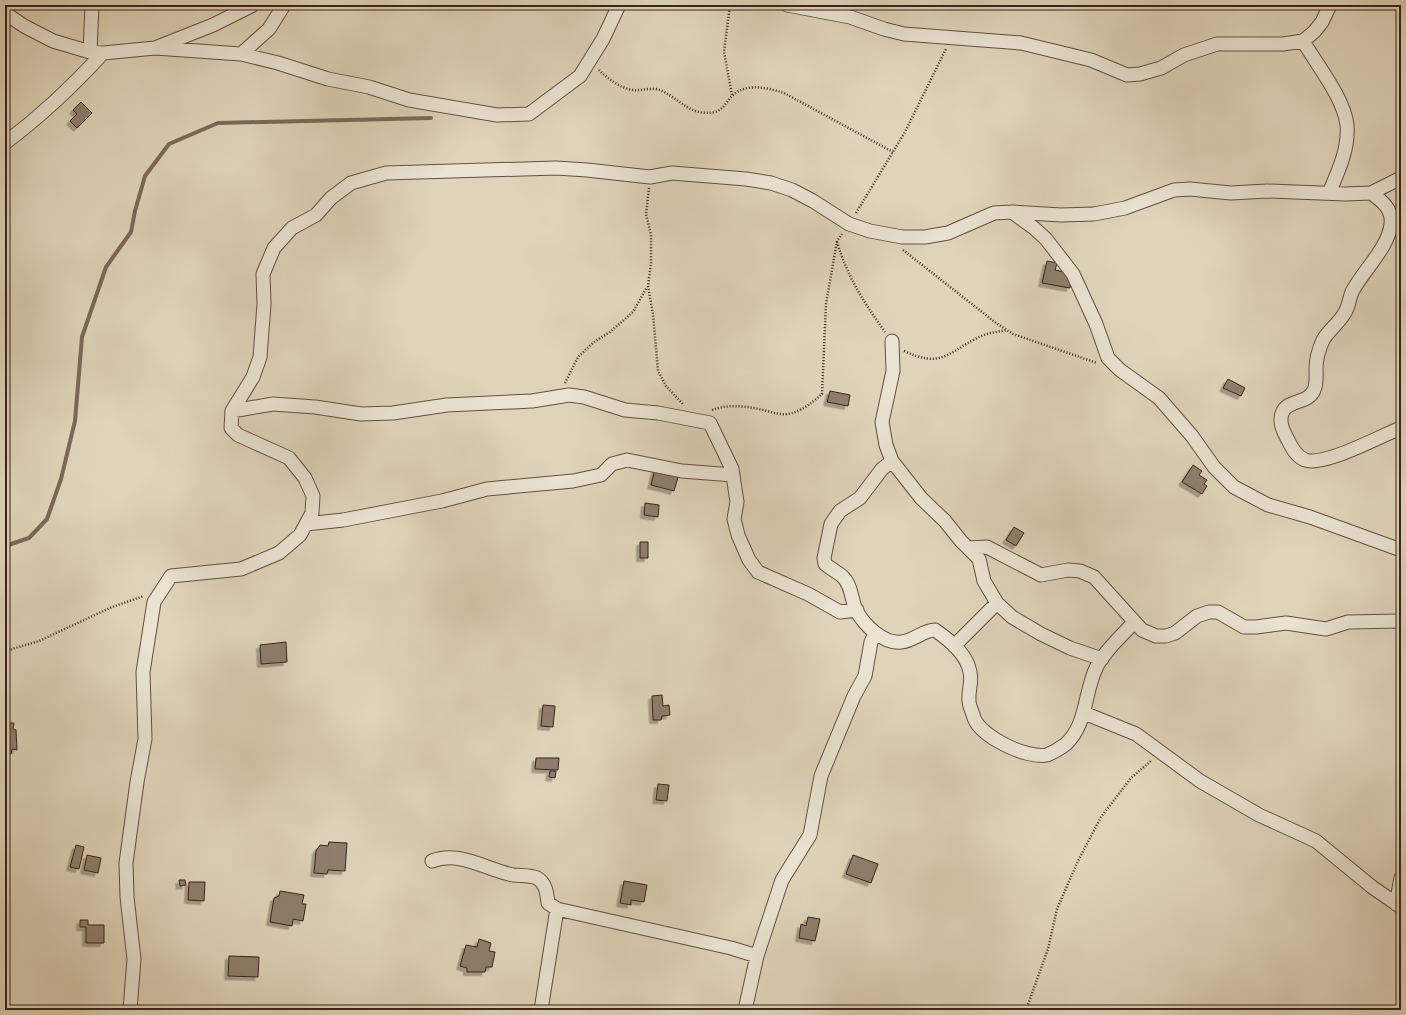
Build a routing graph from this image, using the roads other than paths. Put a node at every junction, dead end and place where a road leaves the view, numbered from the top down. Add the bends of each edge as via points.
1 (92, 5) edge
2 (253, 5) edge
3 (284, 5) edge
4 (619, 5) edge
5 (786, 5) edge
6 (1330, 5) edge
7 (5, 13) edge
8 (1303, 41) junction
9 (155, 48) junction
10 (90, 52) junction
11 (103, 53) junction
12 (241, 54) junction
13 (5, 143) edge
14 (1401, 178) edge
15 (1329, 193) junction
16 (1371, 193) junction
17 (1012, 212) junction
18 (892, 341) road end
19 (232, 411) junction
20 (1401, 428) edge
21 (892, 461) junction
22 (733, 475) junction
23 (306, 524) junction
24 (970, 548) junction
25 (1401, 550) edge
26 (997, 603) junction
27 (856, 610) junction
28 (1401, 621) edge
29 (1134, 622) junction
30 (875, 634) junction
31 (954, 646) junction
32 (1102, 659) junction
33 (1084, 713) junction
34 (432, 861) dead end
35 (1401, 878) edge
36 (1399, 905) edge
37 (557, 909) junction
38 (757, 956) junction
39 (130, 1010) edge
40 (541, 1010) edge
41 (745, 1010) edge

1 - 10 street
2 - 9 street via 213,25
3 - 12 street via 269,29
4 - 12 street via 591,61 580,76 529,114 497,114 409,100
5 - 8 street via 850,17 884,30 904,34 1021,43 1091,60 1127,75 1161,68 1184,55 1217,44 1283,44
6 - 8 street via 1318,27
7 - 10 street via 53,41
8 - 15 street via 1342,107 1346,125 1342,159
9 - 11 street
9 - 12 street
10 - 11 street
11 - 13 street via 58,100
14 - 16 street
15 - 16 street
15 - 17 street via 1231,193 1190,188 1174,190 1125,208 1094,214
16 - 20 street via 1384,203 1392,224 1375,260 1352,292 1345,314 1330,330 1320,348 1315,389 1304,400 1288,406 1283,412 1281,426 1298,456 1316,462
17 - 19 street via 994,213 948,233 926,237 902,237 849,224 792,190 746,179 672,173 650,177 556,168 386,173 350,183 330,198 316,215 292,228 274,248 263,274 264,304 260,357 253,377
17 - 25 street via 1046,239 1073,274 1108,358 1120,370 1159,398 1192,436 1214,467 1234,487 1268,505 1310,517
18 - 21 street via 893,371 882,422
19 - 22 street via 273,404 361,414 393,413 447,405 584,396 626,410 710,423
19 - 23 street via 231,428 238,435 290,458 305,478 313,496 312,513
21 - 24 street via 921,498
21 - 27 street via 882,469 860,498 840,511 829,530 825,564 843,576 851,590
22 - 23 street via 682,471 627,460 612,464 601,475 573,481 487,489 442,501 343,520
22 - 27 street via 737,502 734,519 738,535 748,560 758,572 808,594 840,612
23 - 39 street via 300,535 279,552 241,569 171,576 154,602 143,672 145,738 126,863 134,959
24 - 26 street via 979,558 984,581
24 - 29 street via 987,547 1041,575 1068,570 1080,571 1099,582
26 - 31 street
26 - 32 street via 1012,617 1041,634
27 - 30 street
28 - 29 street via 1348,622 1326,629 1286,623 1256,628 1244,627 1218,612 1209,612 1197,616 1175,633 1166,636 1156,636 1142,630
29 - 32 street
30 - 31 street via 891,642 902,642 927,630 935,630
30 - 38 street via 871,642 865,676 854,696 821,776 810,835 782,880
31 - 33 street via 968,665 972,680 969,701 975,720 986,734 1009,747 1031,754 1047,755 1066,744
32 - 33 street via 1090,684
33 - 36 street via 1136,734 1200,781 1259,816 1316,841 1372,887
34 - 37 street via 442,857 481,863 512,875 538,879 545,887 548,903
35 - 36 street
37 - 38 street
37 - 40 street
38 - 41 street

